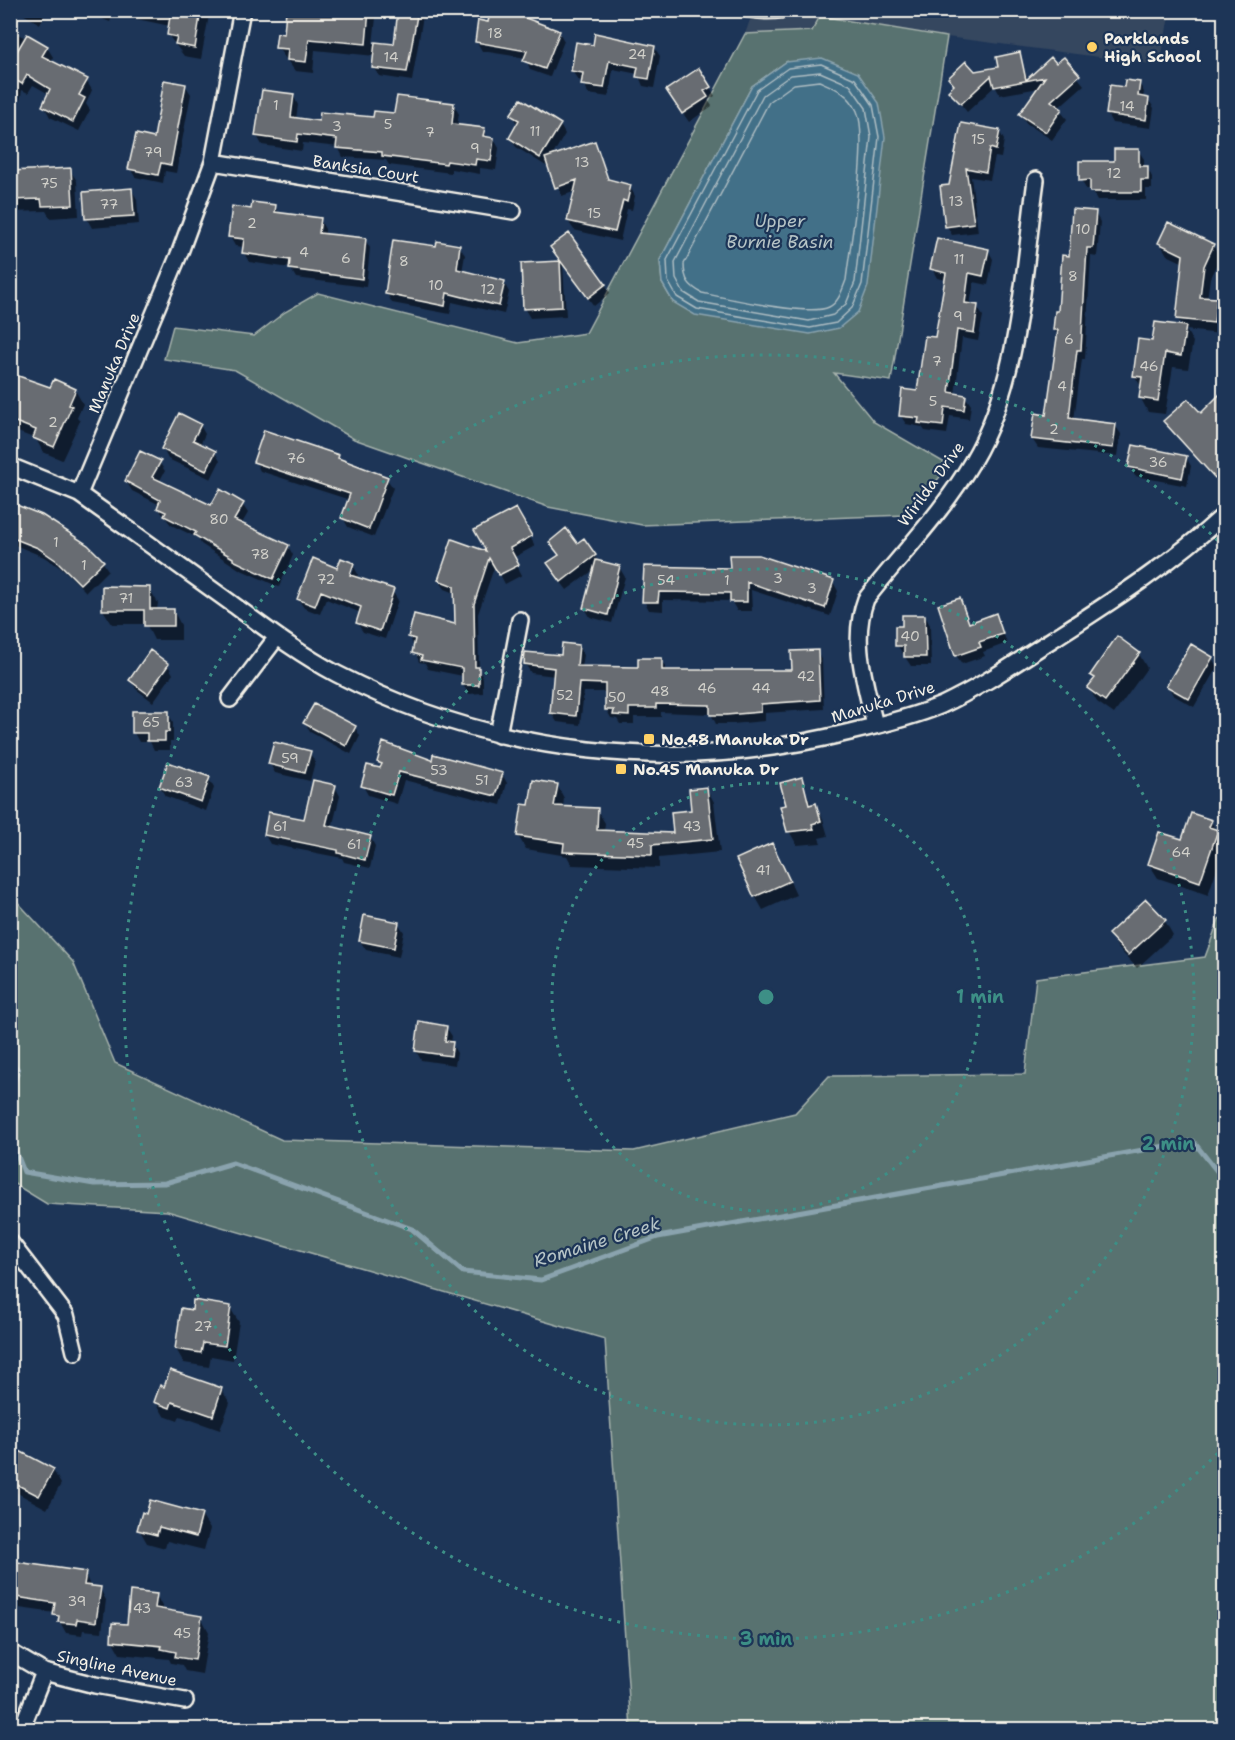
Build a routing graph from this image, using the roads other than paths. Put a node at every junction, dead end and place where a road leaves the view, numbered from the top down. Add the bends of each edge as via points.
1 (242, 10) edge
2 (735, 10) edge
3 (796, 10) edge
4 (213, 162) junction
5 (1036, 180) dead end
6 (513, 211) dead end
7 (10, 466) edge
8 (79, 494) junction
9 (1224, 515) edge
10 (520, 620) dead end
11 (277, 637) junction
12 (230, 699) dead end
13 (875, 726) junction
14 (498, 735) junction
15 (10, 1242) edge
16 (75, 1352) dead end
17 (10, 1652) edge
18 (44, 1672) junction
19 (185, 1701) dead end
20 (21, 1730) edge

1 - 4 street, Manuka Drive
2 - 3 lane via 780,15
4 - 6 street, Banksia Court
4 - 8 street, Manuka Drive
5 - 13 street, Wirilda Drive via 1010,362 995,417 972,462 866,599 859,617 858,646
7 - 8 street
8 - 11 street, Manuka Drive
9 - 13 street, Manuka Drive via 1168,563 1006,669 941,705
10 - 14 street
11 - 12 street
11 - 14 street, Manuka Drive via 335,673 402,704
13 - 14 street, Manuka Drive via 789,746 664,756 606,752
15 - 16 street via 66,1315
17 - 18 street, Singline Avenue
18 - 19 street, Singline Avenue
18 - 20 street

